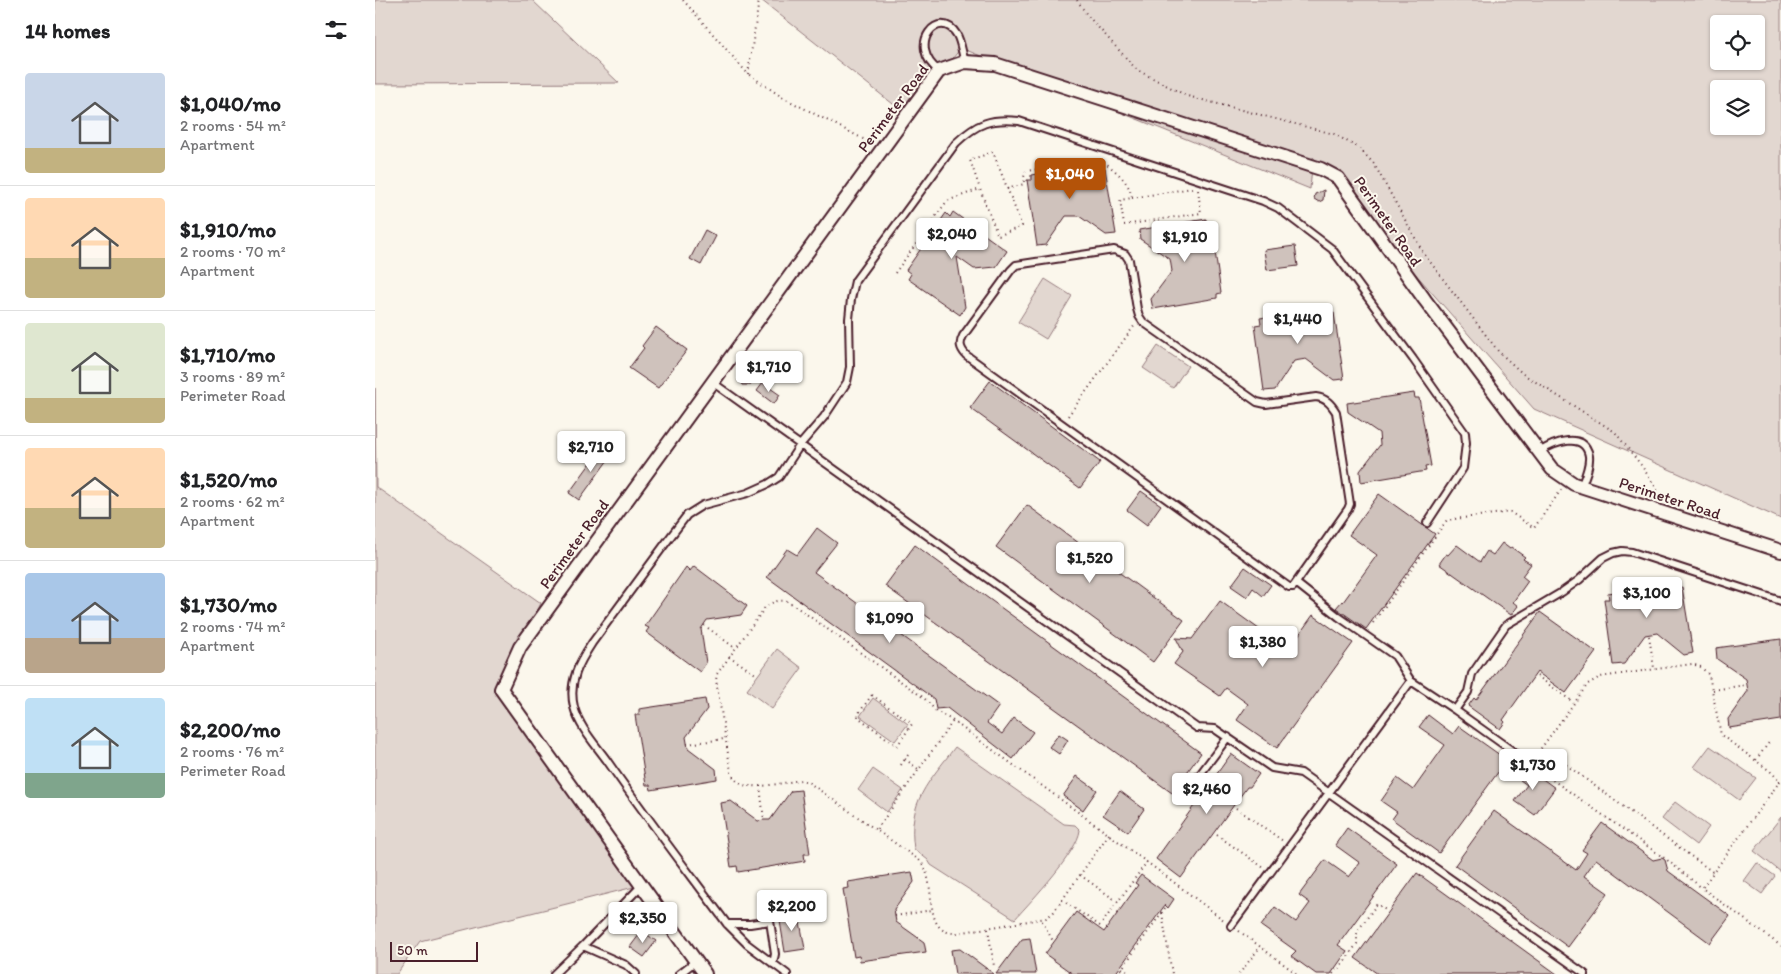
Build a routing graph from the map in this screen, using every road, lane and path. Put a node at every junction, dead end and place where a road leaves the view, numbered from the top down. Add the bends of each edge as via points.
1 (683, 0) edge
2 (759, 0) edge
3 (965, 62) junction
4 (939, 71) junction
5 (748, 74) junction
6 (881, 150) junction
7 (980, 188) junction
8 (1007, 188) junction
9 (1131, 198) junction
10 (895, 273) dead end
11 (1140, 318) junction
12 (712, 382) junction
13 (1062, 424) junction
14 (800, 445) junction
15 (1539, 452) junction
16 (1568, 480) junction
17 (1581, 487) junction
18 (1427, 523) dead end
19 (1781, 551) edge
20 (1296, 583) junction
21 (1781, 601) edge
22 (1373, 623) dead end
23 (704, 625) dead end
24 (1649, 636) dead end
25 (735, 648) junction
26 (729, 656) junction
27 (1654, 669) junction
28 (757, 676) dead end
29 (1537, 676) dead end
30 (1411, 680) junction
31 (1745, 685) dead end
32 (1713, 690) junction
33 (1574, 703) junction
34 (1455, 710) junction
35 (857, 714) joint
36 (953, 721) junction
37 (1227, 737) junction
38 (725, 739) junction
39 (1771, 740) dead end
40 (687, 744) dead end
41 (1550, 753) dead end
42 (908, 755) dead end
43 (1518, 755) junction
44 (905, 760) junction
45 (1755, 760) junction
46 (901, 765) dead end
47 (918, 769) junction
48 (1781, 782) edge
49 (760, 785) junction
50 (1186, 793) dead end
51 (1330, 794) junction
52 (1236, 808) dead end
53 (765, 820) dead end
54 (877, 829) junction
55 (1109, 834) junction
56 (1217, 835) dead end
57 (1290, 847) junction
58 (1147, 862) junction
59 (1714, 872) junction
60 (1271, 873) junction
61 (1080, 875) junction
62 (642, 884) junction
63 (1702, 888) junction
64 (1062, 900) junction
65 (1118, 902) junction
66 (1165, 908) dead end
67 (933, 910) junction
68 (1387, 911) dead end
69 (1162, 913) junction
70 (895, 916) dead end
71 (1042, 920) junction
72 (727, 924) junction
73 (1231, 926) junction
74 (987, 928) junction
75 (1053, 941) dead end
76 (583, 946) junction
77 (1781, 946) edge
78 (1260, 947) junction
79 (696, 961) junction
80 (773, 964) junction
81 (994, 966) dead end
82 (1122, 968) junction
83 (554, 974) edge
84 (636, 974) edge
85 (679, 974) edge
86 (705, 974) edge
87 (787, 974) edge
88 (1117, 974) edge
89 (1130, 974) edge
90 (1172, 974) edge
91 (1239, 974) edge
92 (1297, 974) edge
93 (1333, 974) edge
94 (1585, 974) edge

1 - 5 path
2 - 5 path
3 - 4 street, Perimeter Road
3 - 4 lane via 958,36 943,25 936,26 929,30 925,46 927,56
3 - 15 street, Perimeter Road via 995,64 1321,169 1338,178
4 - 6 street, Perimeter Road
5 - 6 path via 782,97
6 - 12 street, Perimeter Road
7 - 8 path via 970,160 993,152
7 - 8 path via 998,236 1022,226
7 - 10 path via 947,200
8 - 9 path via 1024,184 1026,172 1102,160 1128,184
9 - 9 path via 1120,200 1124,224 1201,213 1195,187
11 - 13 path
11 - 13 lane via 1129,260 1119,251 1023,263 1011,270 963,336 961,349
11 - 20 lane via 1257,402 1266,404 1316,397 1322,398 1336,412 1350,504
12 - 14 lane
12 - 62 street, Perimeter Road via 520,647 501,689
13 - 20 lane via 1289,587
14 - 18 lane via 825,417 847,382 851,299 855,281 863,269 956,143 980,124 992,120 1019,121 1263,201 1278,208 1332,249 1465,433 1467,443 1463,468
14 - 37 lane via 1197,728 1215,728
14 - 72 lane via 779,476 768,484 703,505 684,519 582,657 573,684 578,718
15 - 16 street, Perimeter Road via 1552,469
15 - 17 lane via 1563,441 1576,440 1585,446 1589,456 1588,467
16 - 17 street, Perimeter Road
16 - 22 path via 1535,528 1510,512 1447,520
17 - 19 street, Perimeter Road
20 - 30 lane via 1395,656
21 - 34 lane via 1632,552 1613,553 1562,592 1507,625 1472,674 1468,692
23 - 25 path
24 - 27 path
25 - 26 path
25 - 36 path via 770,603 788,601
26 - 28 path
26 - 38 path via 716,680
27 - 32 path via 1697,665 1709,674
27 - 33 path via 1599,677 1588,684
29 - 33 path
30 - 34 lane
30 - 51 lane
31 - 32 path
32 - 45 path via 1721,734
33 - 43 path via 1534,758
34 - 43 lane
35 - 35 path via 872,695 912,724 897,746
36 - 47 path
36 - 55 path
37 - 50 lane
37 - 51 lane via 1272,768 1301,773
38 - 40 path
38 - 49 path via 734,778 745,786
39 - 45 path
41 - 59 path
42 - 44 path
43 - 63 path
44 - 46 path
44 - 47 path
45 - 48 path
47 - 54 path
48 - 59 path
49 - 53 path
49 - 54 path via 808,782
51 - 57 lane
51 - 94 lane
52 - 57 path
54 - 67 path via 924,865
55 - 58 path
55 - 61 path
56 - 60 path
57 - 60 lane
58 - 65 path
58 - 73 path
59 - 63 path
60 - 73 lane
61 - 64 path
61 - 65 path
62 - 76 lane
62 - 79 street, Perimeter Road
63 - 77 path
64 - 65 path via 1100,926
64 - 71 path via 1053,913
66 - 69 path
67 - 70 path
67 - 74 path via 944,932
68 - 93 path via 1377,904 1357,932 1357,944
69 - 82 path
69 - 90 path
71 - 74 path
71 - 75 path
72 - 80 lane
72 - 80 lane via 770,921 775,954
73 - 78 path
74 - 81 path
76 - 83 lane
76 - 84 lane via 626,965
78 - 91 path
78 - 92 path
79 - 85 lane
79 - 86 street, Perimeter Road
80 - 87 lane
82 - 88 path
82 - 89 path

